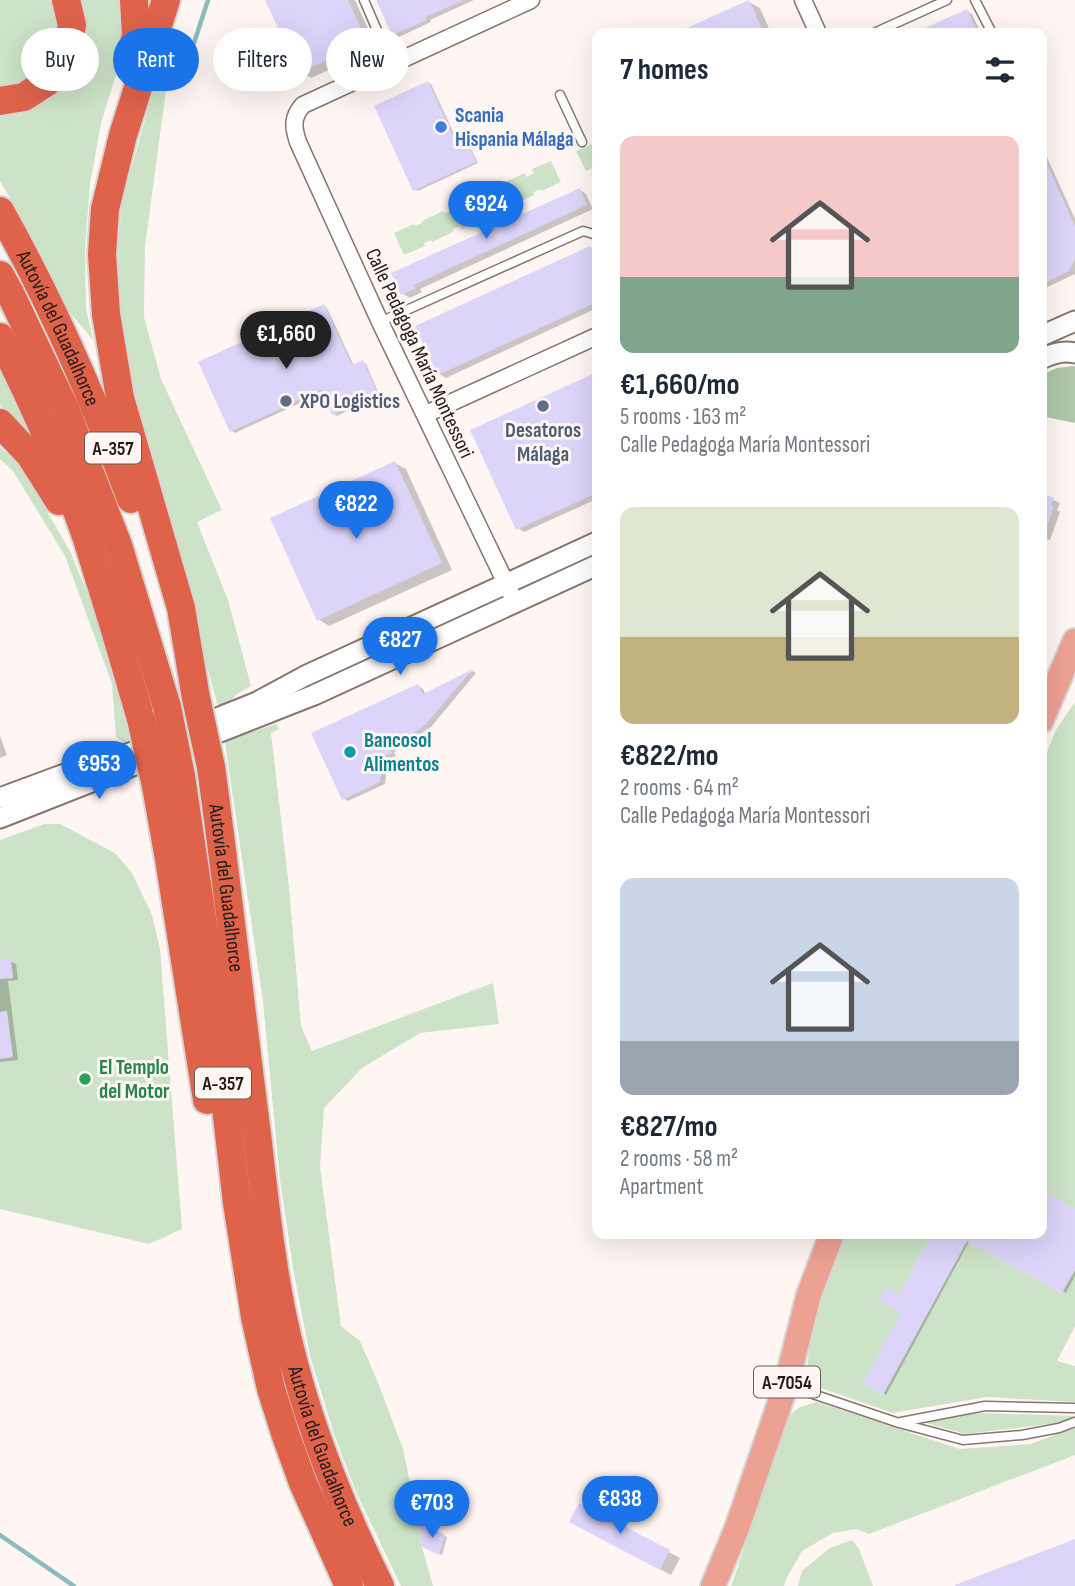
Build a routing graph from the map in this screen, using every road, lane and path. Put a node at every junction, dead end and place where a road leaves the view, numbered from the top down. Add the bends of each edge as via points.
1 (66, 0) edge
2 (134, 0) edge
3 (166, 0) edge
4 (364, 0) edge
5 (531, 0) edge
6 (803, 0) edge
7 (947, 0) edge
8 (975, 0) edge
9 (376, 28) edge
10 (816, 28) edge
11 (885, 28) edge
12 (989, 28) edge
13 (409, 57) edge
14 (334, 91) edge
15 (560, 95) dead end
16 (0, 101) edge
17 (582, 142) dead end
18 (104, 209) junction
19 (0, 211) edge
20 (592, 233) edge
21 (0, 275) edge
22 (1075, 321) edge
23 (380, 322) junction
24 (1047, 333) edge
25 (0, 337) edge
26 (592, 338) edge
27 (1075, 354) edge
28 (1047, 356) edge
29 (426, 414) junction
30 (0, 423) edge
31 (592, 544) edge
32 (592, 567) edge
33 (505, 584) junction
34 (515, 602) junction
35 (114, 625) junction
36 (1075, 641) edge
37 (196, 698) junction
38 (1047, 707) edge
39 (182, 740) junction
40 (169, 781) junction
41 (0, 798) edge
42 (0, 818) edge
43 (830, 1239) edge
44 (786, 1385) junction
45 (1075, 1408) edge
46 (1075, 1422) edge
47 (899, 1423) junction
48 (349, 1586) edge
49 (380, 1586) edge
50 (713, 1586) edge

1 - 16 highway via 72,24 67,52 47,82 24,97
2 - 18 highway via 136,35 106,157
3 - 18 highway
4 - 9 lane
5 - 13 street
6 - 10 street
7 - 11 lane
8 - 12 lane
14 - 23 street, Calle Pedagoga María Montessori via 303,105 294,120 295,133
15 - 17 lane
18 - 37 highway via 106,314 120,398 181,608
19 - 37 highway, Autovía del Guadalhorce / A-357 via 44,292 105,427
20 - 23 lane via 583,231
21 - 40 highway, Autovía del Guadalhorce / A-357, bridge via 66,411 118,545 167,708
22 - 24 street
23 - 29 street, Calle Pedagoga María Montessori
25 - 35 highway via 56,458
26 - 29 street
27 - 28 street
29 - 33 street, Calle Pedagoga María Montessori
30 - 35 highway via 30,455 61,503
31 - 33 street
32 - 34 street
33 - 34 street, Calle Pedagoga María Montessori
33 - 39 street via 305,676
34 - 39 street via 314,695
35 - 40 highway, bridge via 141,719
36 - 38 main road
37 - 49 highway, Autovía del Guadalhorce / A-357, bridge via 211,767 282,1314 322,1448
39 - 41 street via 130,752
39 - 42 street
40 - 48 highway, Autovía del Guadalhorce / A-357 via 211,978 237,1203 271,1389 303,1483
43 - 44 main road, A-7054
44 - 47 lane
44 - 50 main road, A-7054
45 - 47 lane via 985,1406
46 - 47 lane via 1022,1435 963,1440

